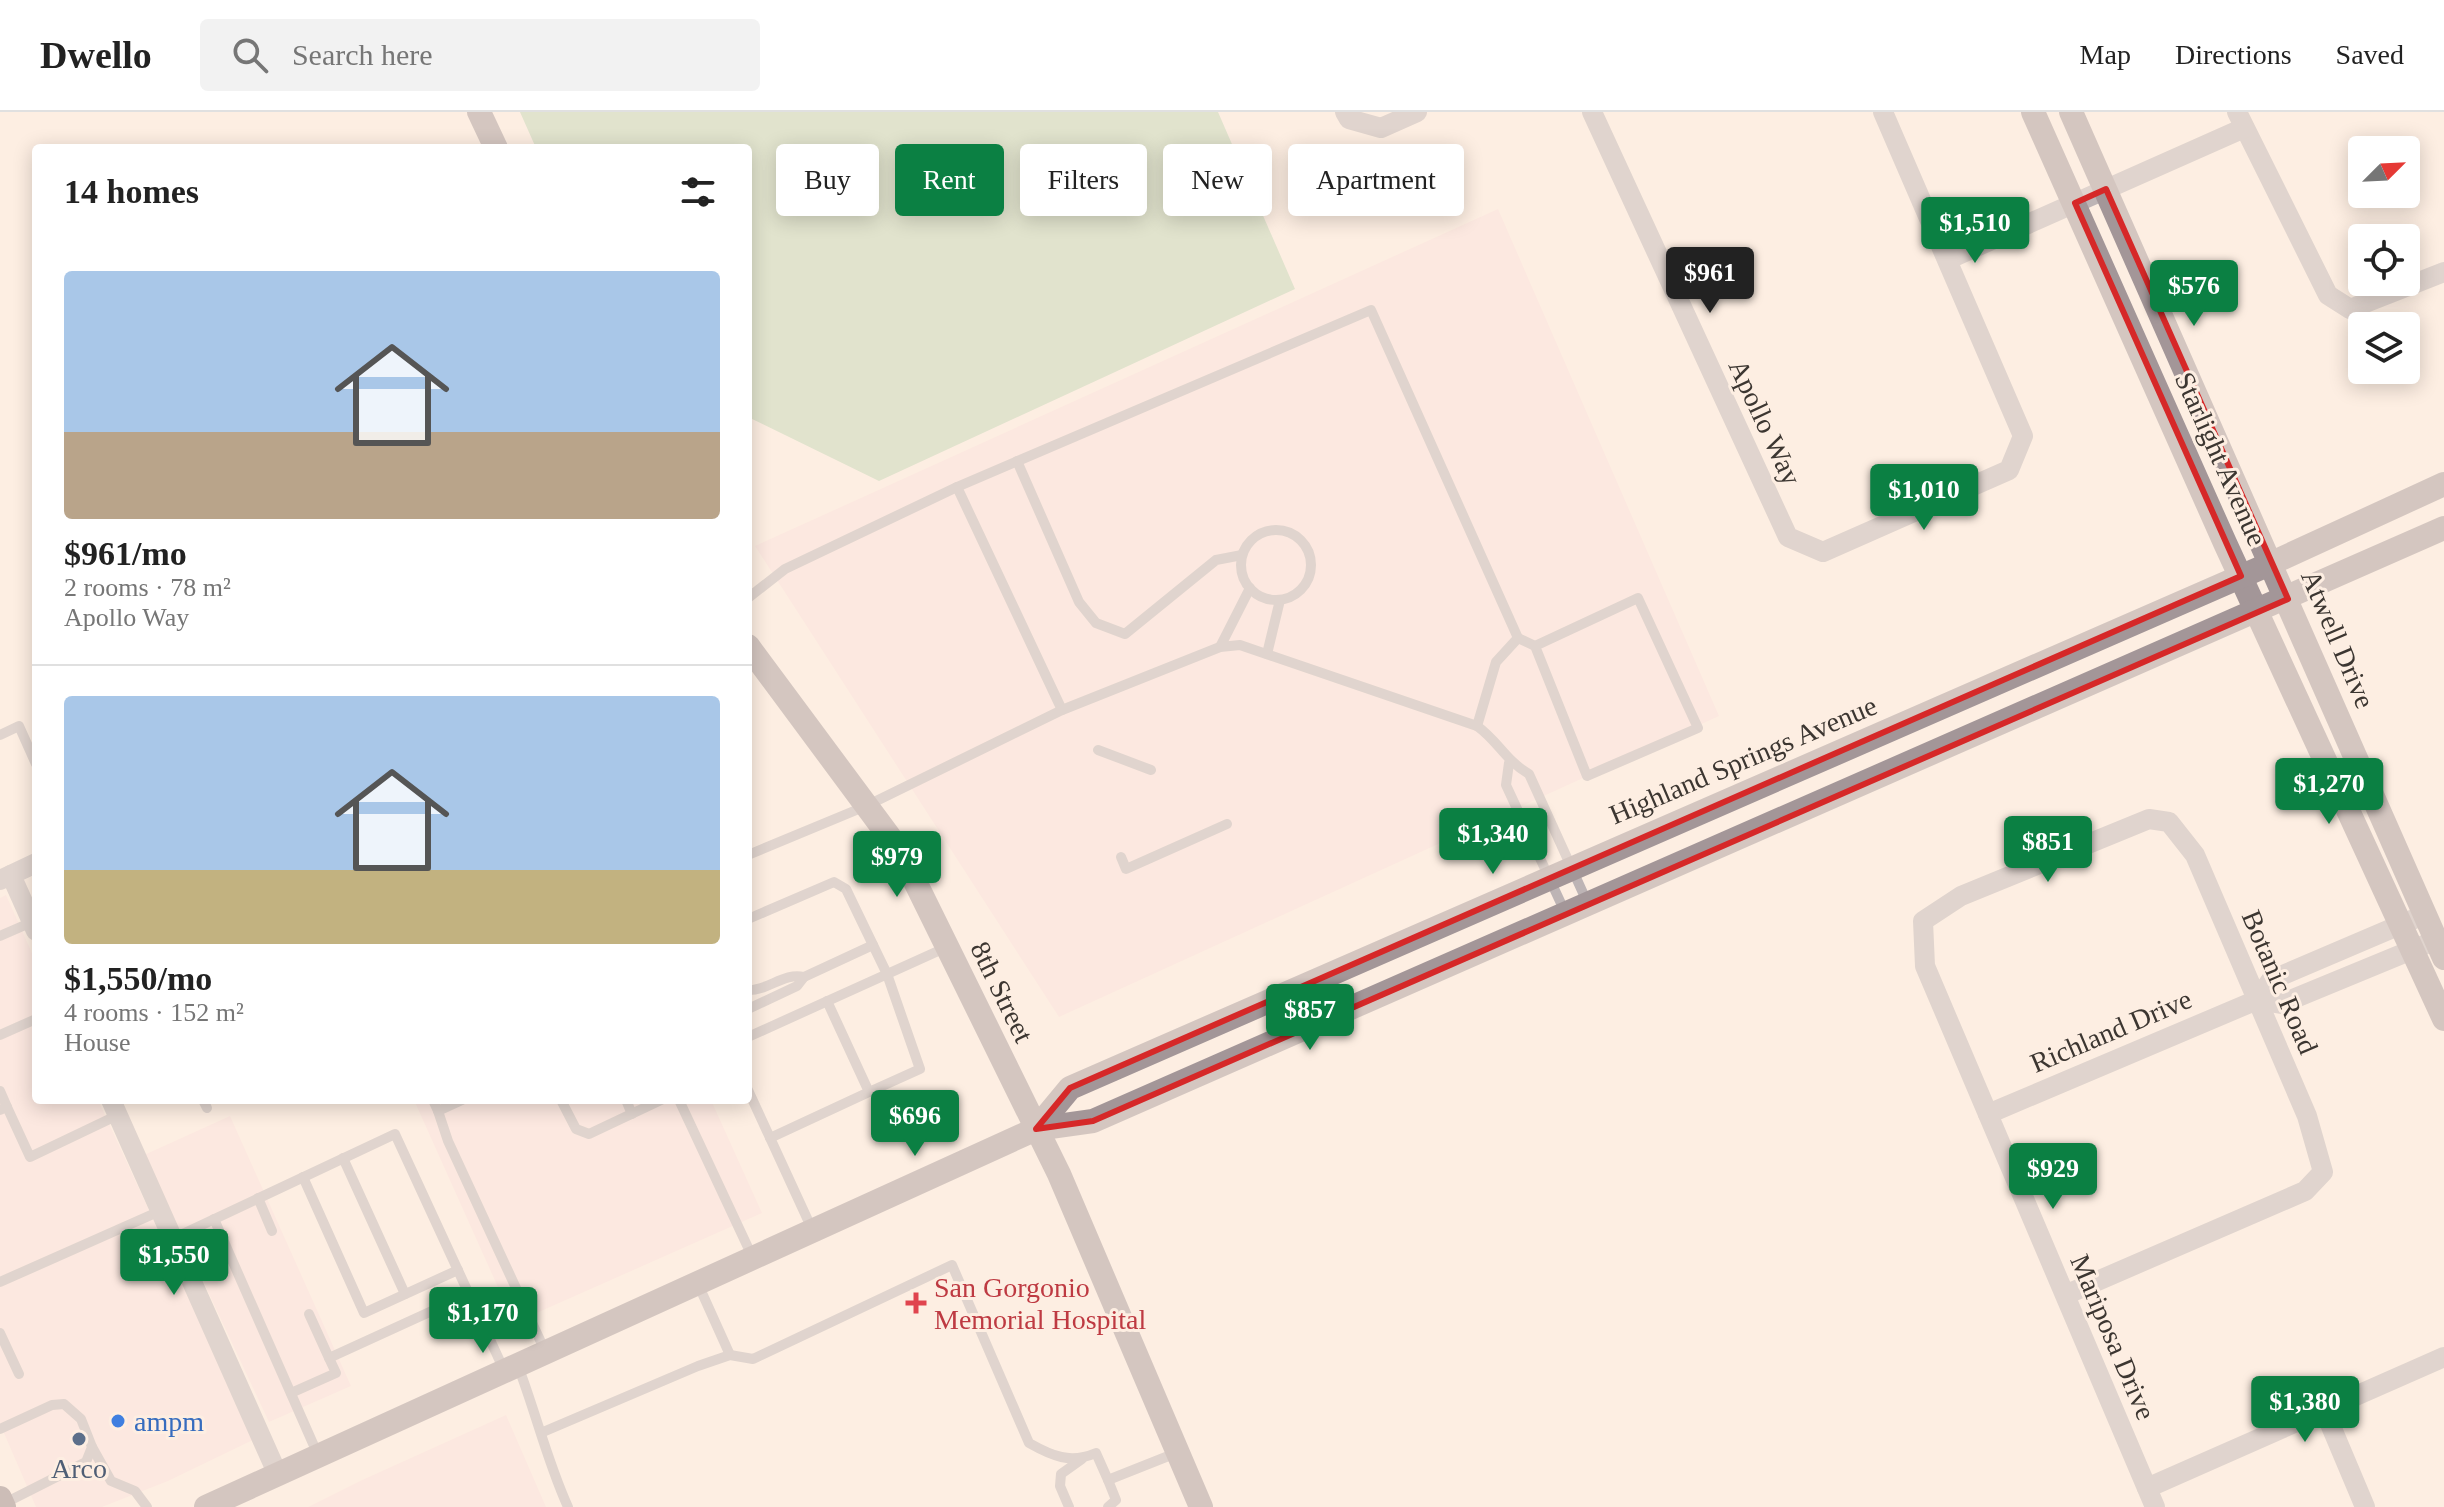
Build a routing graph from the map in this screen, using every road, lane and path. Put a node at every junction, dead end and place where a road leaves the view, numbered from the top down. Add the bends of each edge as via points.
1 (479, 112) edge
2 (1345, 112) edge
3 (1417, 112) edge
4 (1592, 112) edge
5 (1883, 112) edge
6 (2033, 112) edge
7 (2071, 112) edge
8 (2240, 120) edge
9 (494, 144) edge
10 (2106, 189) junction
11 (2075, 203) junction
12 (1949, 259) junction
13 (2444, 272) edge
14 (1017, 461) junction
15 (2444, 484) edge
16 (957, 487) junction
17 (2444, 528) edge
18 (1242, 555) junction
19 (2272, 563) junction
20 (2241, 576) junction
21 (1250, 588) junction
22 (752, 595) edge
23 (2288, 599) junction
24 (1280, 600) junction
25 (2258, 611) junction
26 (1518, 638) junction
27 (1535, 646) junction
28 (1220, 647) junction
29 (752, 651) edge
30 (1267, 654) junction
31 (1062, 710) junction
32 (1477, 726) junction
33 (0, 735) edge
34 (1098, 750) dead end
35 (32, 755) edge
36 (1509, 763) junction
37 (1151, 770) dead end
38 (866, 806) junction
39 (2169, 822) joint
40 (1227, 824) dead end
41 (752, 853) edge
42 (1121, 857) dead end
43 (32, 865) edge
44 (1560, 872) junction
45 (6, 877) edge
46 (1577, 909) junction
47 (2424, 915) junction
48 (752, 918) edge
49 (32, 922) edge
50 (2400, 925) junction
51 (32, 927) edge
52 (0, 936) edge
53 (873, 945) junction
54 (947, 947) junction
55 (2440, 949) edge
56 (2412, 950) junction
57 (887, 974) junction
58 (804, 977) junction
59 (752, 990) edge
60 (2257, 1000) junction
61 (827, 1001) junction
62 (752, 1007) edge
63 (2444, 1019) edge
64 (32, 1021) edge
65 (0, 1035) edge
66 (752, 1035) edge
67 (0, 1091) edge
68 (869, 1092) junction
69 (752, 1099) edge
70 (114, 1104) edge
71 (435, 1104) edge
72 (453, 1104) edge
73 (563, 1104) edge
74 (628, 1104) edge
75 (653, 1104) edge
76 (681, 1104) edge
77 (4, 1109) edge
78 (438, 1111) junction
79 (632, 1114) junction
80 (1988, 1114) junction
81 (1036, 1129) junction
82 (770, 1138) junction
83 (343, 1158) junction
84 (303, 1177) junction
85 (258, 1198) junction
86 (160, 1211) junction
87 (214, 1219) junction
88 (272, 1231) dead end
89 (813, 1231) junction
90 (172, 1239) junction
91 (753, 1258) junction
92 (458, 1270) junction
93 (0, 1282) edge
94 (698, 1284) junction
95 (405, 1294) junction
96 (469, 1294) junction
97 (2065, 1295) junction
98 (309, 1314) dead end
99 (0, 1333) edge
100 (546, 1353) junction
101 (730, 1355) junction
102 (2444, 1357) edge
103 (329, 1358) junction
104 (511, 1369) junction
105 (19, 1374) dead end
106 (291, 1393) junction
107 (2325, 1412) junction
108 (0, 1429) edge
109 (543, 1432) junction
110 (92, 1447) junction
111 (1178, 1452) junction
112 (320, 1458) junction
113 (1082, 1459) junction
114 (278, 1475) junction
115 (1108, 1480) junction
116 (2151, 1497) edge
117 (2, 1503) edge
118 (147, 1507) edge
119 (206, 1507) edge
120 (568, 1507) edge
121 (1069, 1507) edge
122 (1108, 1507) edge
123 (1201, 1507) edge
124 (2365, 1507) edge

1 - 9 main road
2 - 3 street via 1349,119 1381,128
4 - 12 street, Apollo Way via 1788,537 1823,552 2009,470 2023,436
5 - 12 street
6 - 11 main road, Starlight Avenue
7 - 10 main road, Starlight Avenue
8 - 10 street
8 - 13 street via 2328,295 2350,309
10 - 11 street
10 - 19 main road, Starlight Avenue
11 - 12 street
11 - 20 main road, Starlight Avenue
14 - 16 lane
14 - 18 lane via 1079,602 1096,623 1125,634 1216,560
14 - 26 lane via 1371,310
15 - 19 main road, Highland Springs Avenue
16 - 22 lane via 785,569
16 - 31 lane
17 - 23 main road, Highland Springs Avenue
18 - 21 lane via 1243,578
18 - 24 lane via 1256,536 1278,529 1307,547 1308,581
19 - 20 main road, Highland Springs Avenue
19 - 23 main road, Atwell Drive
20 - 25 main road, Starlight Avenue
20 - 44 main road, Highland Springs Avenue
21 - 24 lane
21 - 28 lane
23 - 25 main road, Highland Springs Avenue
23 - 47 main road, Atwell Drive
24 - 30 lane
25 - 46 main road, Highland Springs Avenue
25 - 50 main road
26 - 27 lane
26 - 32 lane via 1496,662
27 - 27 lane via 1587,776 1698,728 1638,598
28 - 30 lane via 1240,645
28 - 31 lane
29 - 38 main road, 8th Street
30 - 32 lane
31 - 38 lane
32 - 36 lane via 1495,740
33 - 35 lane via 19,726
34 - 37 lane
36 - 44 lane via 1506,785
36 - 44 lane via 1529,774
38 - 41 lane
38 - 54 main road, 8th Street via 900,851
39 - 60 street, Botanic Road via 2195,855
39 - 80 street, Mariposa Drive via 2149,819 1961,896 1923,921 1925,966
40 - 42 lane via 1126,869
43 - 45 street
44 - 46 lane
44 - 46 lane
44 - 81 main road, Highland Springs Avenue via 1070,1088
45 - 49 street
46 - 81 main road, Highland Springs Avenue via 1093,1121
47 - 50 street, Richland Drive
47 - 55 main road, Atwell Drive
48 - 53 lane via 840,882
50 - 56 main road
50 - 60 street, Richland Drive via 2271,980
51 - 52 lane
53 - 57 lane
53 - 58 lane
54 - 57 lane
54 - 81 main road, 8th Street
55 - 56 street, Richland Drive
56 - 60 street, Richland Drive via 2281,1004
56 - 63 main road
57 - 61 lane
57 - 68 lane via 920,1069
58 - 59 lane
58 - 62 lane via 797,986
60 - 80 street, Richland Drive
60 - 97 street, Botanic Road via 2307,1116 2323,1172 2305,1191
61 - 66 lane
61 - 68 lane
64 - 65 lane
67 - 77 lane
68 - 82 lane
69 - 82 lane
70 - 77 lane via 30,1157
70 - 86 street
71 - 78 lane
72 - 78 lane
73 - 79 lane via 576,1129 589,1134
74 - 79 lane
75 - 79 lane
76 - 91 lane
78 - 100 lane
80 - 97 street, Mariposa Drive
81 - 89 main road, Highland Springs Avenue
81 - 111 main road, 8th Street
82 - 89 lane
83 - 84 lane
83 - 92 lane via 395,1134
83 - 95 lane
84 - 85 lane
84 - 95 lane via 364,1313
85 - 87 lane
85 - 88 lane
86 - 90 street
86 - 93 lane
87 - 90 lane
87 - 106 lane
89 - 91 main road, Highland Springs Avenue
90 - 114 street
91 - 94 main road, Highland Springs Avenue
92 - 95 lane
92 - 96 lane
94 - 100 main road, Highland Springs Avenue
94 - 101 lane
96 - 103 lane
96 - 104 lane
97 - 116 street, Mariposa Drive
98 - 103 lane
99 - 105 lane
100 - 104 main road, Highland Springs Avenue
101 - 109 lane
101 - 113 lane via 753,1359 952,1265 1029,1443 1054,1457
102 - 107 street
103 - 106 lane via 336,1373
104 - 109 lane
104 - 112 main road, Highland Springs Avenue
106 - 112 lane
107 - 116 street
107 - 124 street
108 - 110 lane via 64,1404 81,1419
109 - 120 lane via 548,1463
110 - 117 lane via 86,1462
110 - 118 lane via 111,1481 135,1491
111 - 115 lane
111 - 123 main road, 8th Street
112 - 114 main road, Highland Springs Avenue
113 - 115 lane via 1096,1453
113 - 121 lane via 1061,1474
114 - 119 main road, Highland Springs Avenue
115 - 122 lane via 1116,1500

